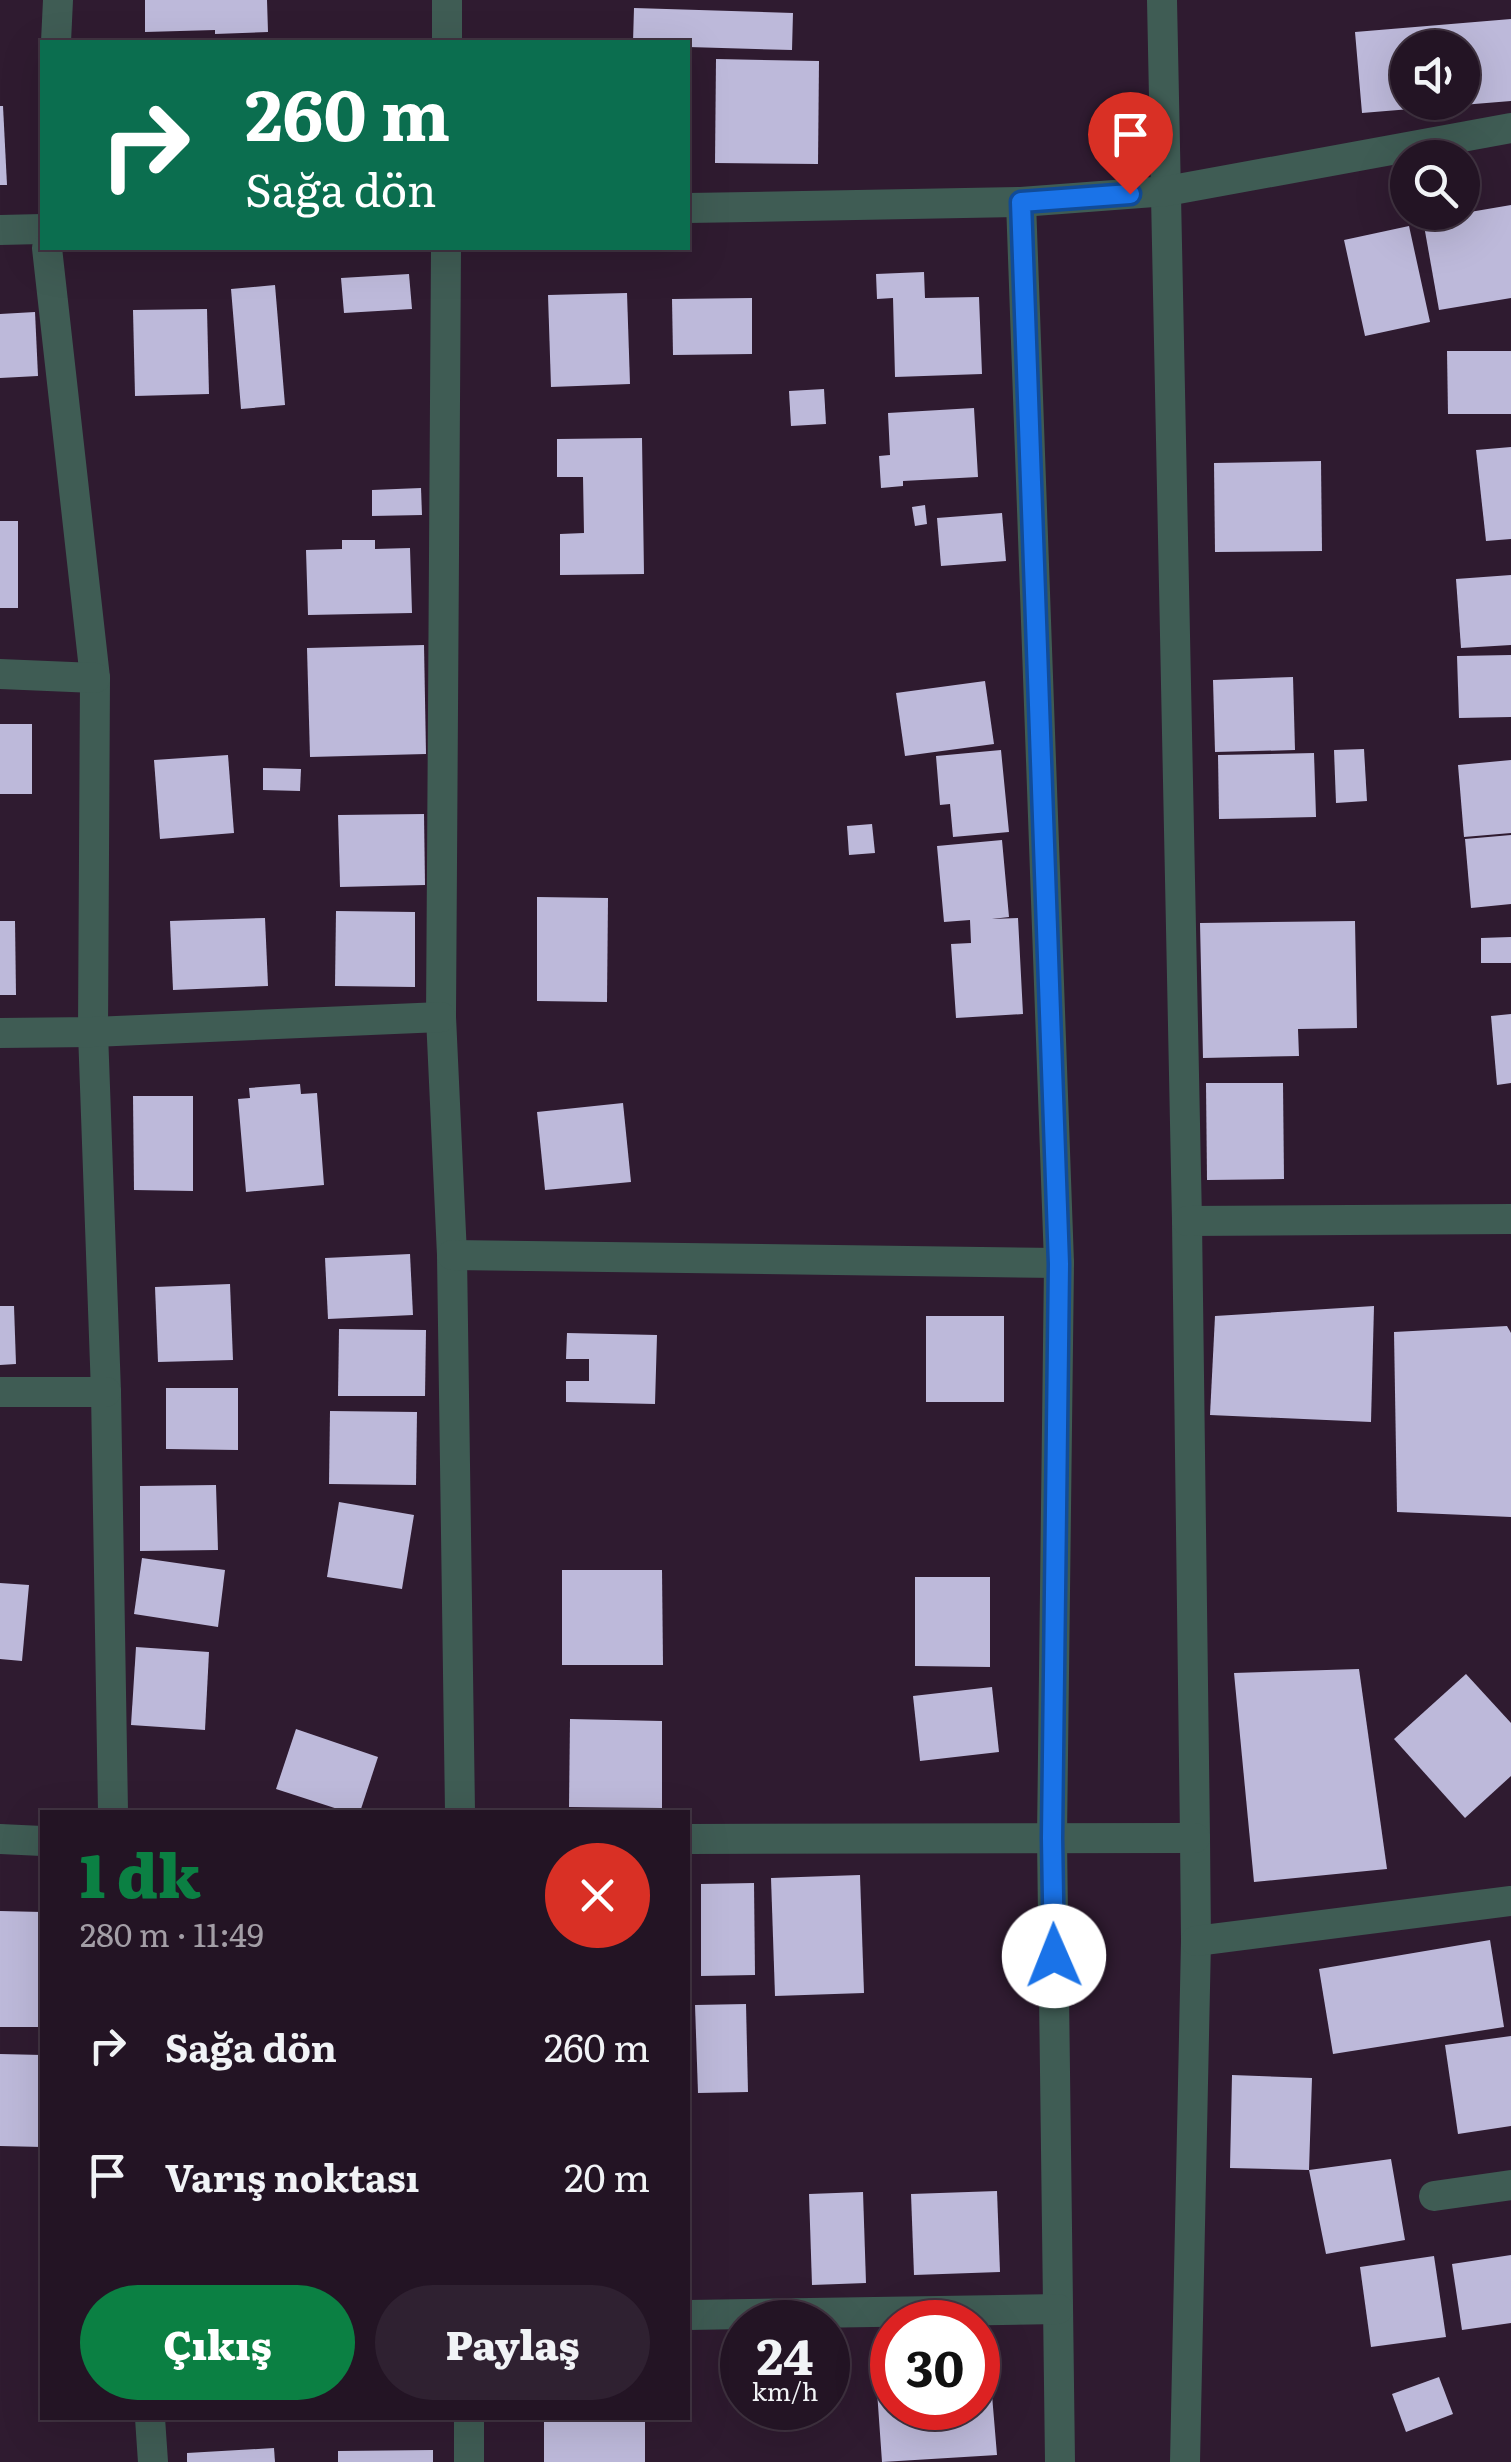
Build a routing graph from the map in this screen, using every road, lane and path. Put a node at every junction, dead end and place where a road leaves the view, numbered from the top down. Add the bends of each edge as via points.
1 (58, 0) edge
2 (447, 0) edge
3 (1162, 0) edge
4 (56, 40) edge
5 (447, 40) edge
6 (1511, 128) edge
7 (1167, 191) junction
8 (1021, 202) junction
9 (690, 208) edge
10 (0, 230) edge
11 (40, 230) edge
12 (47, 250) edge
13 (446, 250) edge
14 (0, 674) edge
15 (95, 678) junction
16 (441, 1017) junction
17 (0, 1032) edge
18 (93, 1032) junction
19 (1511, 1219) edge
20 (1187, 1221) junction
21 (452, 1255) junction
22 (1059, 1264) junction
23 (0, 1392) edge
24 (106, 1392) junction
25 (113, 1810) edge
26 (460, 1810) edge
27 (690, 1838) edge
28 (1052, 1838) junction
29 (1195, 1838) junction
30 (0, 1839) edge
31 (40, 1841) edge
32 (1511, 1900) edge
33 (1196, 1941) junction
34 (1511, 2185) edge
35 (1434, 2196) dead end
36 (1058, 2309) junction
37 (690, 2314) edge
38 (150, 2420) edge
39 (469, 2420) edge
40 (153, 2462) edge
41 (469, 2462) edge
42 (1060, 2462) edge
43 (1185, 2462) edge

1 - 4 street
2 - 5 street
3 - 7 street
6 - 7 street
7 - 8 street
7 - 20 street
8 - 9 street
8 - 22 street
10 - 11 street
12 - 15 street
13 - 16 street
14 - 15 street
15 - 18 street
16 - 18 street
16 - 21 street
17 - 18 street
18 - 24 street
19 - 20 street
20 - 29 street
21 - 22 street
21 - 26 street
22 - 28 street
23 - 24 street
24 - 25 street
27 - 28 street
28 - 29 street
28 - 36 street
29 - 33 street
30 - 31 street
32 - 33 street
33 - 43 street
34 - 35 street
36 - 37 street
36 - 42 street
38 - 40 street
39 - 41 street

